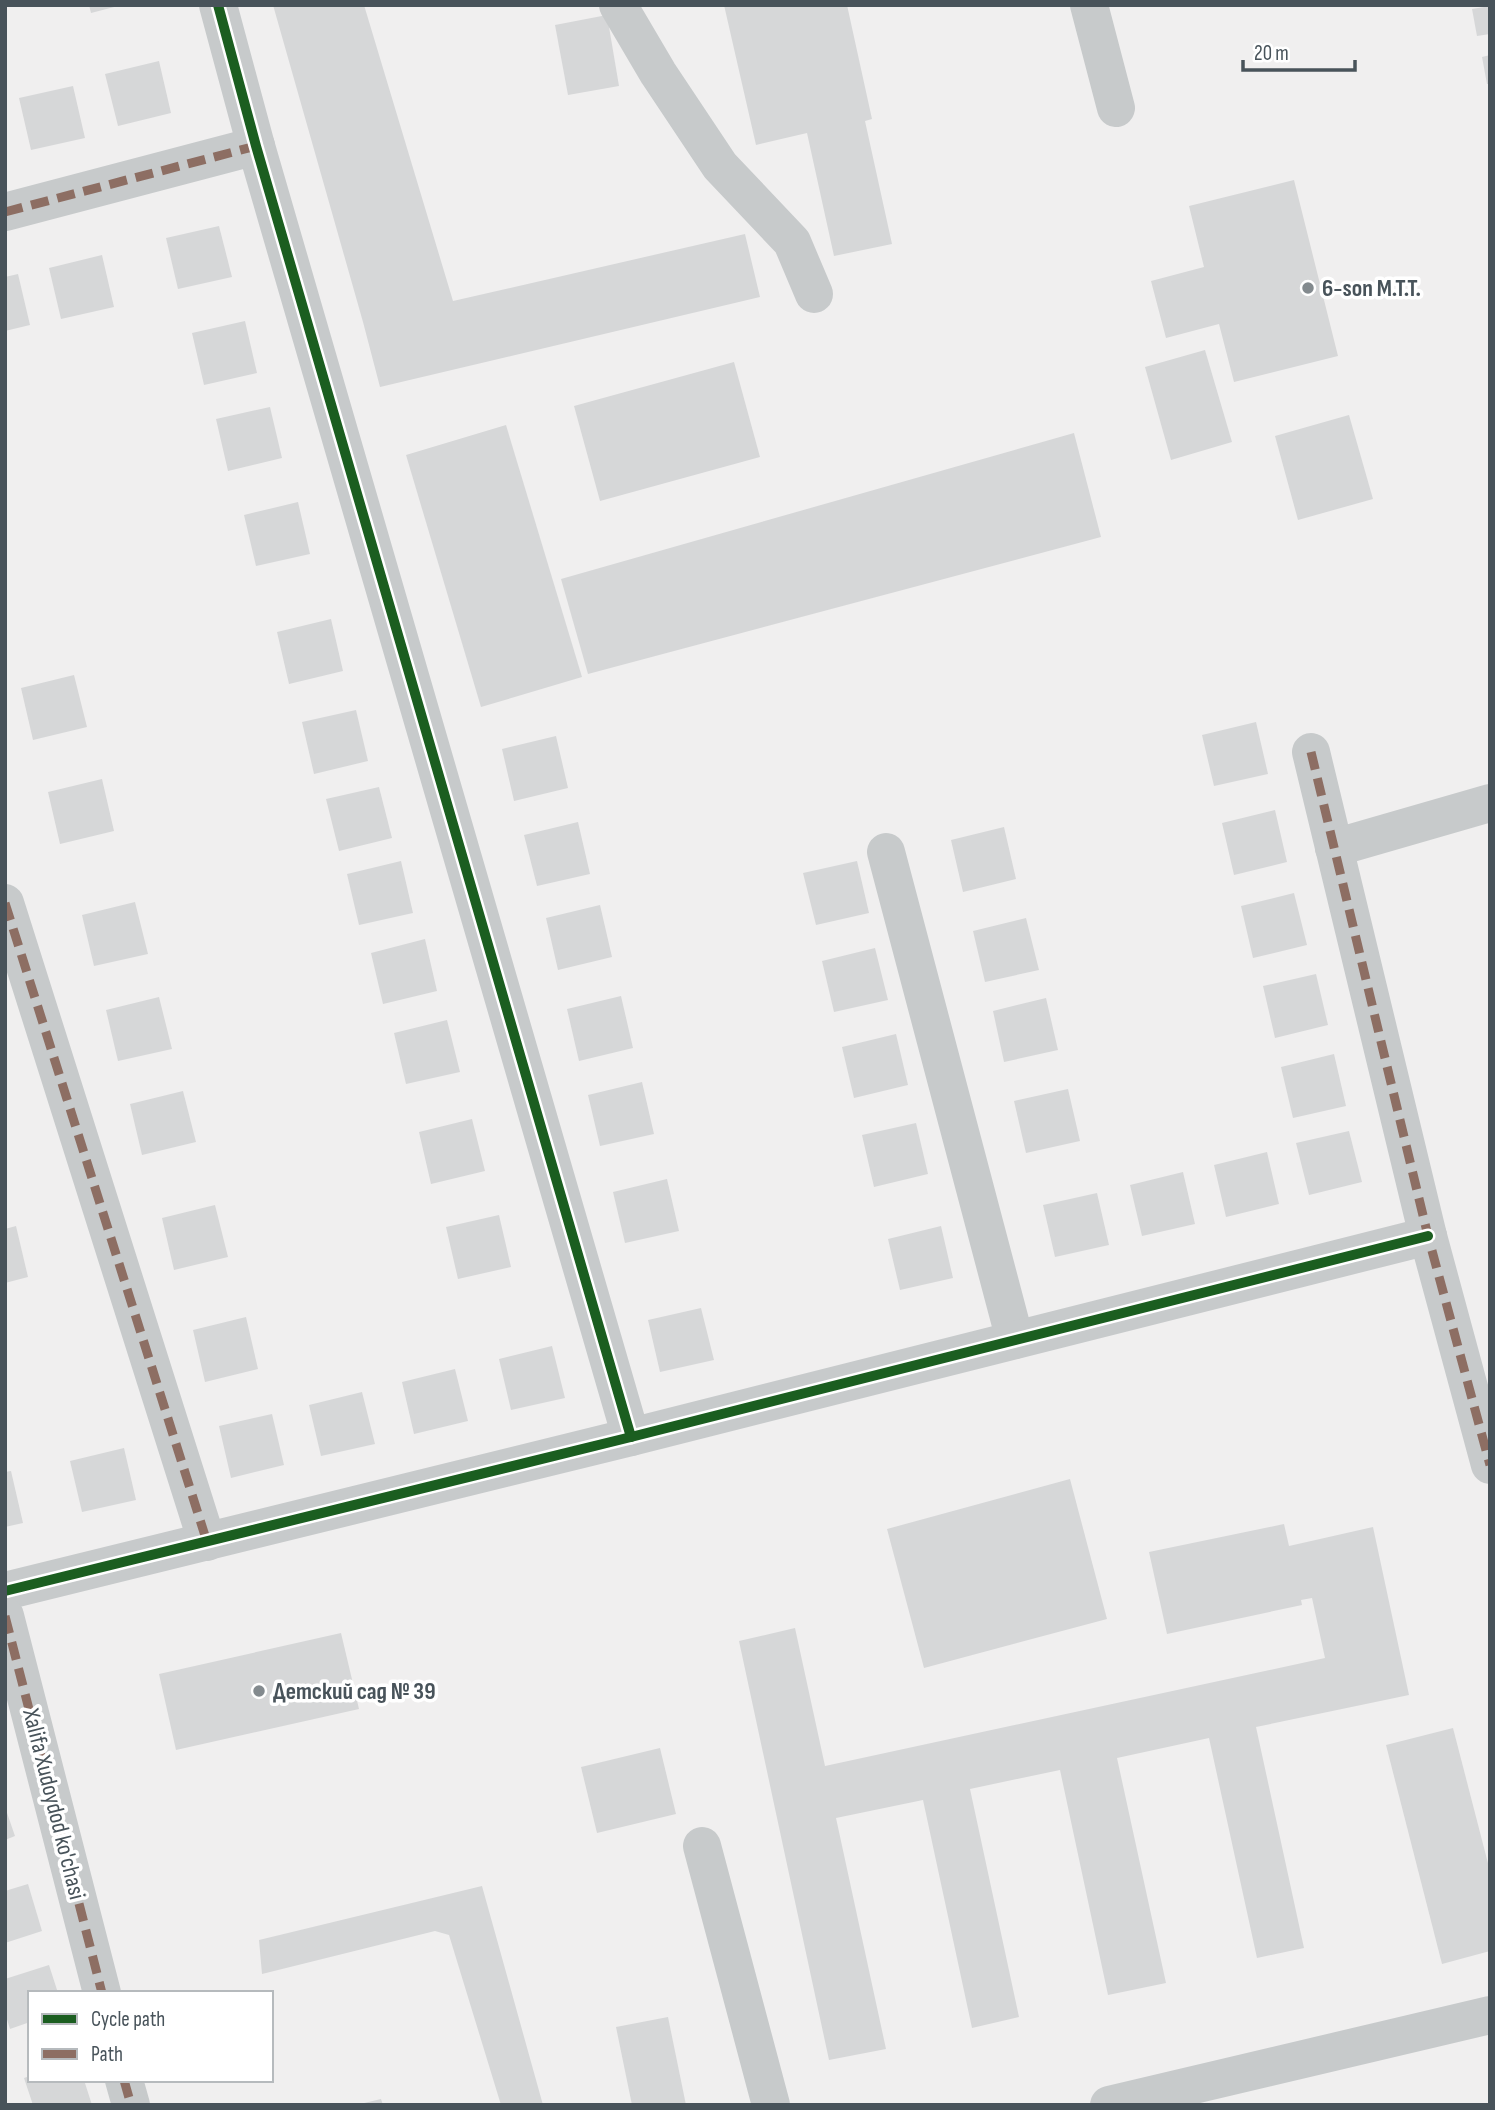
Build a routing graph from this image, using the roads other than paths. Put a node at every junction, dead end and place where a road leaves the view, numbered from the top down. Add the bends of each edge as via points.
1 (218, 5) edge
2 (618, 5) edge
3 (1089, 5) edge
4 (1116, 108) dead end
5 (256, 146) junction
6 (5, 212) edge
7 (814, 294) dead end
8 (1311, 752) dead end
9 (1490, 803) edge
10 (1334, 848) junction
11 (886, 852) dead end
12 (5, 904) edge
13 (1428, 1236) junction
14 (1015, 1340) junction
15 (631, 1437) junction
16 (1490, 1465) edge
17 (207, 1542) junction
18 (5, 1591) edge
19 (5, 1616) edge
20 (702, 1846) dead end
21 (101, 1991) edge
22 (1490, 2015) edge
23 (125, 2082) edge
24 (131, 2105) edge
25 (771, 2105) edge
26 (1109, 2105) edge

1 - 5 street
2 - 7 street via 719,166 792,242
3 - 4 street
5 - 6 street
5 - 15 street
8 - 10 street
9 - 10 street
10 - 13 street
11 - 14 street
12 - 17 street
13 - 14 street
13 - 16 street
14 - 15 street
15 - 17 street
17 - 18 street
19 - 21 street, Xalifa Xudoydod ko'chasi
20 - 25 street
22 - 26 street
23 - 24 street

